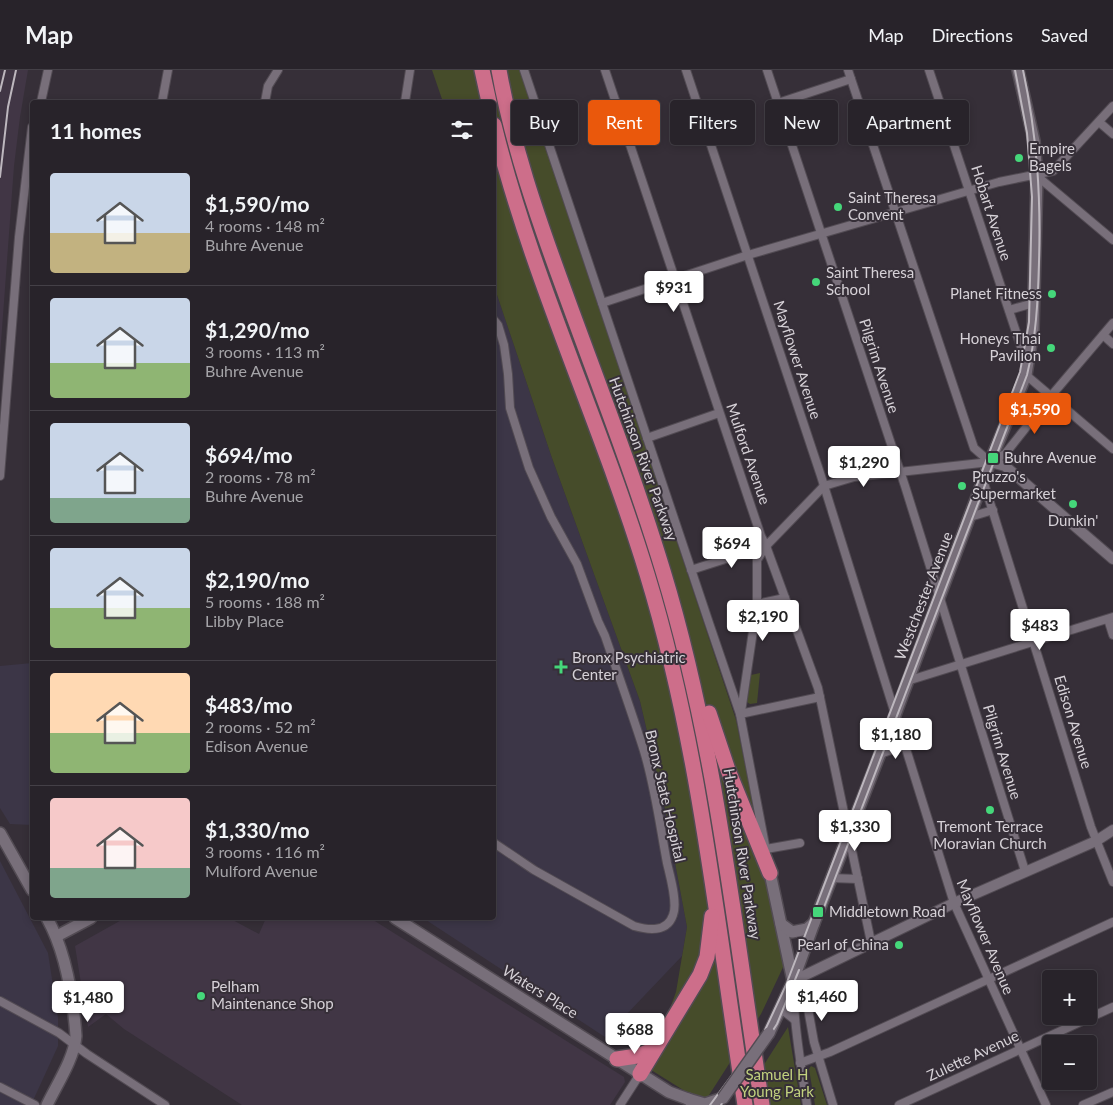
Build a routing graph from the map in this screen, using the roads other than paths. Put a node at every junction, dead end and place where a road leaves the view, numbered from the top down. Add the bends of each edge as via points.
1 (48, 70) edge
2 (168, 70) edge
3 (278, 70) edge
4 (410, 70) edge
5 (482, 70) edge
6 (499, 70) edge
7 (524, 70) edge
8 (605, 70) edge
9 (686, 70) edge
10 (767, 70) edge
11 (848, 70) edge
12 (929, 70) edge
13 (1018, 70) edge
14 (851, 79) junction
15 (41, 100) edge
16 (162, 100) edge
17 (265, 100) edge
18 (404, 100) edge
19 (489, 100) edge
20 (777, 100) edge
21 (787, 100) edge
22 (1113, 106) edge
23 (1099, 122) junction
24 (496, 132) edge
25 (1113, 134) edge
26 (30, 144) edge
27 (792, 145) edge
28 (1037, 176) junction
29 (969, 191) junction
30 (895, 212) junction
31 (821, 234) junction
32 (1113, 240) edge
33 (748, 255) junction
34 (675, 279) junction
35 (1034, 302) junction
36 (602, 303) junction
37 (1009, 310) junction
38 (496, 322) edge
39 (1113, 323) edge
40 (1102, 335) junction
41 (1113, 344) edge
42 (1027, 370) junction
43 (1051, 396) junction
44 (719, 413) junction
45 (647, 438) junction
46 (1113, 449) edge
47 (990, 462) junction
48 (900, 473) junction
49 (0, 476) edge
50 (983, 480) junction
51 (824, 486) junction
52 (993, 510) junction
53 (970, 517) junction
54 (766, 546) junction
55 (1113, 559) edge
56 (691, 570) junction
57 (940, 596) junction
58 (785, 598) junction
59 (757, 604) junction
60 (675, 611) junction
61 (1110, 618) edge
62 (1113, 635) edge
63 (1033, 642) junction
64 (960, 664) junction
65 (907, 681) junction
66 (820, 697) junction
67 (740, 714) junction
68 (895, 715) junction
69 (905, 745) junction
70 (880, 754) junction
71 (1113, 830) edge
72 (0, 833) edge
73 (848, 835) junction
74 (1096, 841) junction
75 (800, 843) dead end
76 (496, 844) edge
77 (766, 849) junction
78 (1025, 872) junction
79 (770, 873) junction
80 (831, 878) junction
81 (858, 880) junction
82 (1113, 882) edge
83 (30, 886) edge
84 (715, 900) junction
85 (954, 903) junction
86 (48, 920) edge
87 (87, 920) edge
88 (402, 920) edge
89 (1113, 922) edge
90 (814, 923) junction
91 (781, 924) junction
92 (57, 936) junction
93 (872, 942) junction
94 (988, 980) junction
95 (796, 983) junction
96 (0, 1001) edge
97 (1113, 1006) edge
98 (781, 1009) junction
99 (796, 1020) junction
100 (75, 1044) junction
101 (653, 1050) junction
102 (1019, 1050) junction
103 (818, 1057) junction
104 (617, 1058) junction
105 (800, 1063) junction
106 (640, 1074) junction
107 (0, 1087) edge
108 (1113, 1092) edge
109 (154, 1102) edge
110 (721, 1102) edge
111 (688, 1103) edge
112 (35, 1105) edge
113 (47, 1105) edge
114 (165, 1105) edge
115 (620, 1105) edge
116 (745, 1105) edge
117 (762, 1105) edge
118 (807, 1105) edge
119 (833, 1105) edge
120 (899, 1105) edge
121 (1046, 1105) edge
122 (1083, 1105) edge

1 - 15 street
2 - 16 street
3 - 17 street via 268,86
4 - 18 street
5 - 19 highway
6 - 60 highway, Hutchinson River Parkway via 532,199 645,516
7 - 36 street
8 - 34 street, Mulford Avenue
9 - 33 street, Mayflower Avenue
10 - 20 street, Pilgrim Avenue
11 - 14 street
12 - 29 street, Hobart Avenue
13 - 28 main road, Westchester Avenue via 1034,141
14 - 21 street
14 - 30 street
22 - 23 street
23 - 25 street
23 - 28 street via 1053,171
24 - 84 highway via 514,198 654,597 685,720
26 - 49 street via 19,237
27 - 31 street, Pilgrim Avenue
28 - 29 street
28 - 32 street
28 - 35 main road, Westchester Avenue
29 - 30 street
29 - 37 street, Hobart Avenue
30 - 31 street
30 - 47 street via 974,448
31 - 33 street
31 - 48 street, Pilgrim Avenue
33 - 34 street
33 - 51 street, Mayflower Avenue
34 - 36 street
34 - 44 street, Mulford Avenue
35 - 37 street
35 - 42 main road, Westchester Avenue
36 - 45 street
37 - 42 street, Hobart Avenue
38 - 76 street, Bronx State Hospital via 504,345 510,408 529,468 551,517 578,564 644,751 670,878 675,908 672,918 655,930 634,926 534,870
39 - 40 street
40 - 41 street
40 - 43 street
42 - 43 street
42 - 47 main road, Westchester Avenue
43 - 46 street
43 - 47 street via 1005,454
44 - 45 street
44 - 54 street, Mulford Avenue
45 - 56 street
47 - 48 street
47 - 50 main road, Westchester Avenue
47 - 55 street via 1005,466
48 - 51 street via 854,477
48 - 57 street, Pilgrim Avenue
50 - 52 street, Edison Avenue
50 - 53 main road, Westchester Avenue
51 - 54 street
51 - 68 street, Mayflower Avenue
52 - 53 street
52 - 63 street, Edison Avenue
53 - 57 main road, Westchester Avenue
54 - 56 street
54 - 58 street, Mulford Avenue
54 - 59 street via 757,560
56 - 67 street
57 - 64 street, Pilgrim Avenue
57 - 65 main road, Westchester Avenue
58 - 59 street
58 - 66 street, Mulford Avenue
59 - 67 street
60 - 79 highway via 696,667 720,750
60 - 117 highway, Hutchinson River Parkway via 717,804
61 - 62 street
61 - 63 street
63 - 64 street
63 - 74 street, Edison Avenue
64 - 65 street
64 - 78 street, Pilgrim Avenue
65 - 68 main road, Westchester Avenue
66 - 67 street
66 - 73 street, Mulford Avenue
67 - 77 street
68 - 69 street, Mayflower Avenue
68 - 70 main road, Westchester Avenue
69 - 70 street
69 - 85 street, Mayflower Avenue
70 - 73 main road, Westchester Avenue
71 - 74 street
72 - 83 main road
73 - 80 main road, Westchester Avenue
73 - 81 street, Mulford Avenue
74 - 78 street
74 - 82 street, Edison Avenue
75 - 77 street
77 - 79 street
78 - 85 street
79 - 91 main road
80 - 81 street
80 - 90 main road, Westchester Avenue
81 - 93 street, Mulford Avenue
84 - 101 highway via 704,964 692,990
84 - 116 highway
85 - 93 street
85 - 94 street, Mayflower Avenue
86 - 92 main road
87 - 92 main road
88 - 104 main road, Waters Place
89 - 94 street
90 - 91 main road via 806,929 792,932
90 - 95 main road, Westchester Avenue
91 - 95 main road
92 - 100 main road via 64,954
93 - 95 street
94 - 102 street, Mayflower Avenue
94 - 103 street
95 - 98 main road, Westchester Avenue
95 - 99 street
95 - 103 street via 805,992
96 - 100 street
97 - 102 street, Zulette Avenue
98 - 99 street
98 - 110 main road, Westchester Avenue, bridge
99 - 105 street
100 - 109 street
100 - 113 main road
101 - 104 highway
101 - 106 highway
102 - 120 street, Zulette Avenue
102 - 121 street, Mayflower Avenue
103 - 105 street
103 - 119 street
104 - 106 main road, Waters Place
105 - 118 street
106 - 111 main road, Waters Place
106 - 115 street
107 - 112 street
108 - 122 street
109 - 114 street
110 - 111 main road, Waters Place

